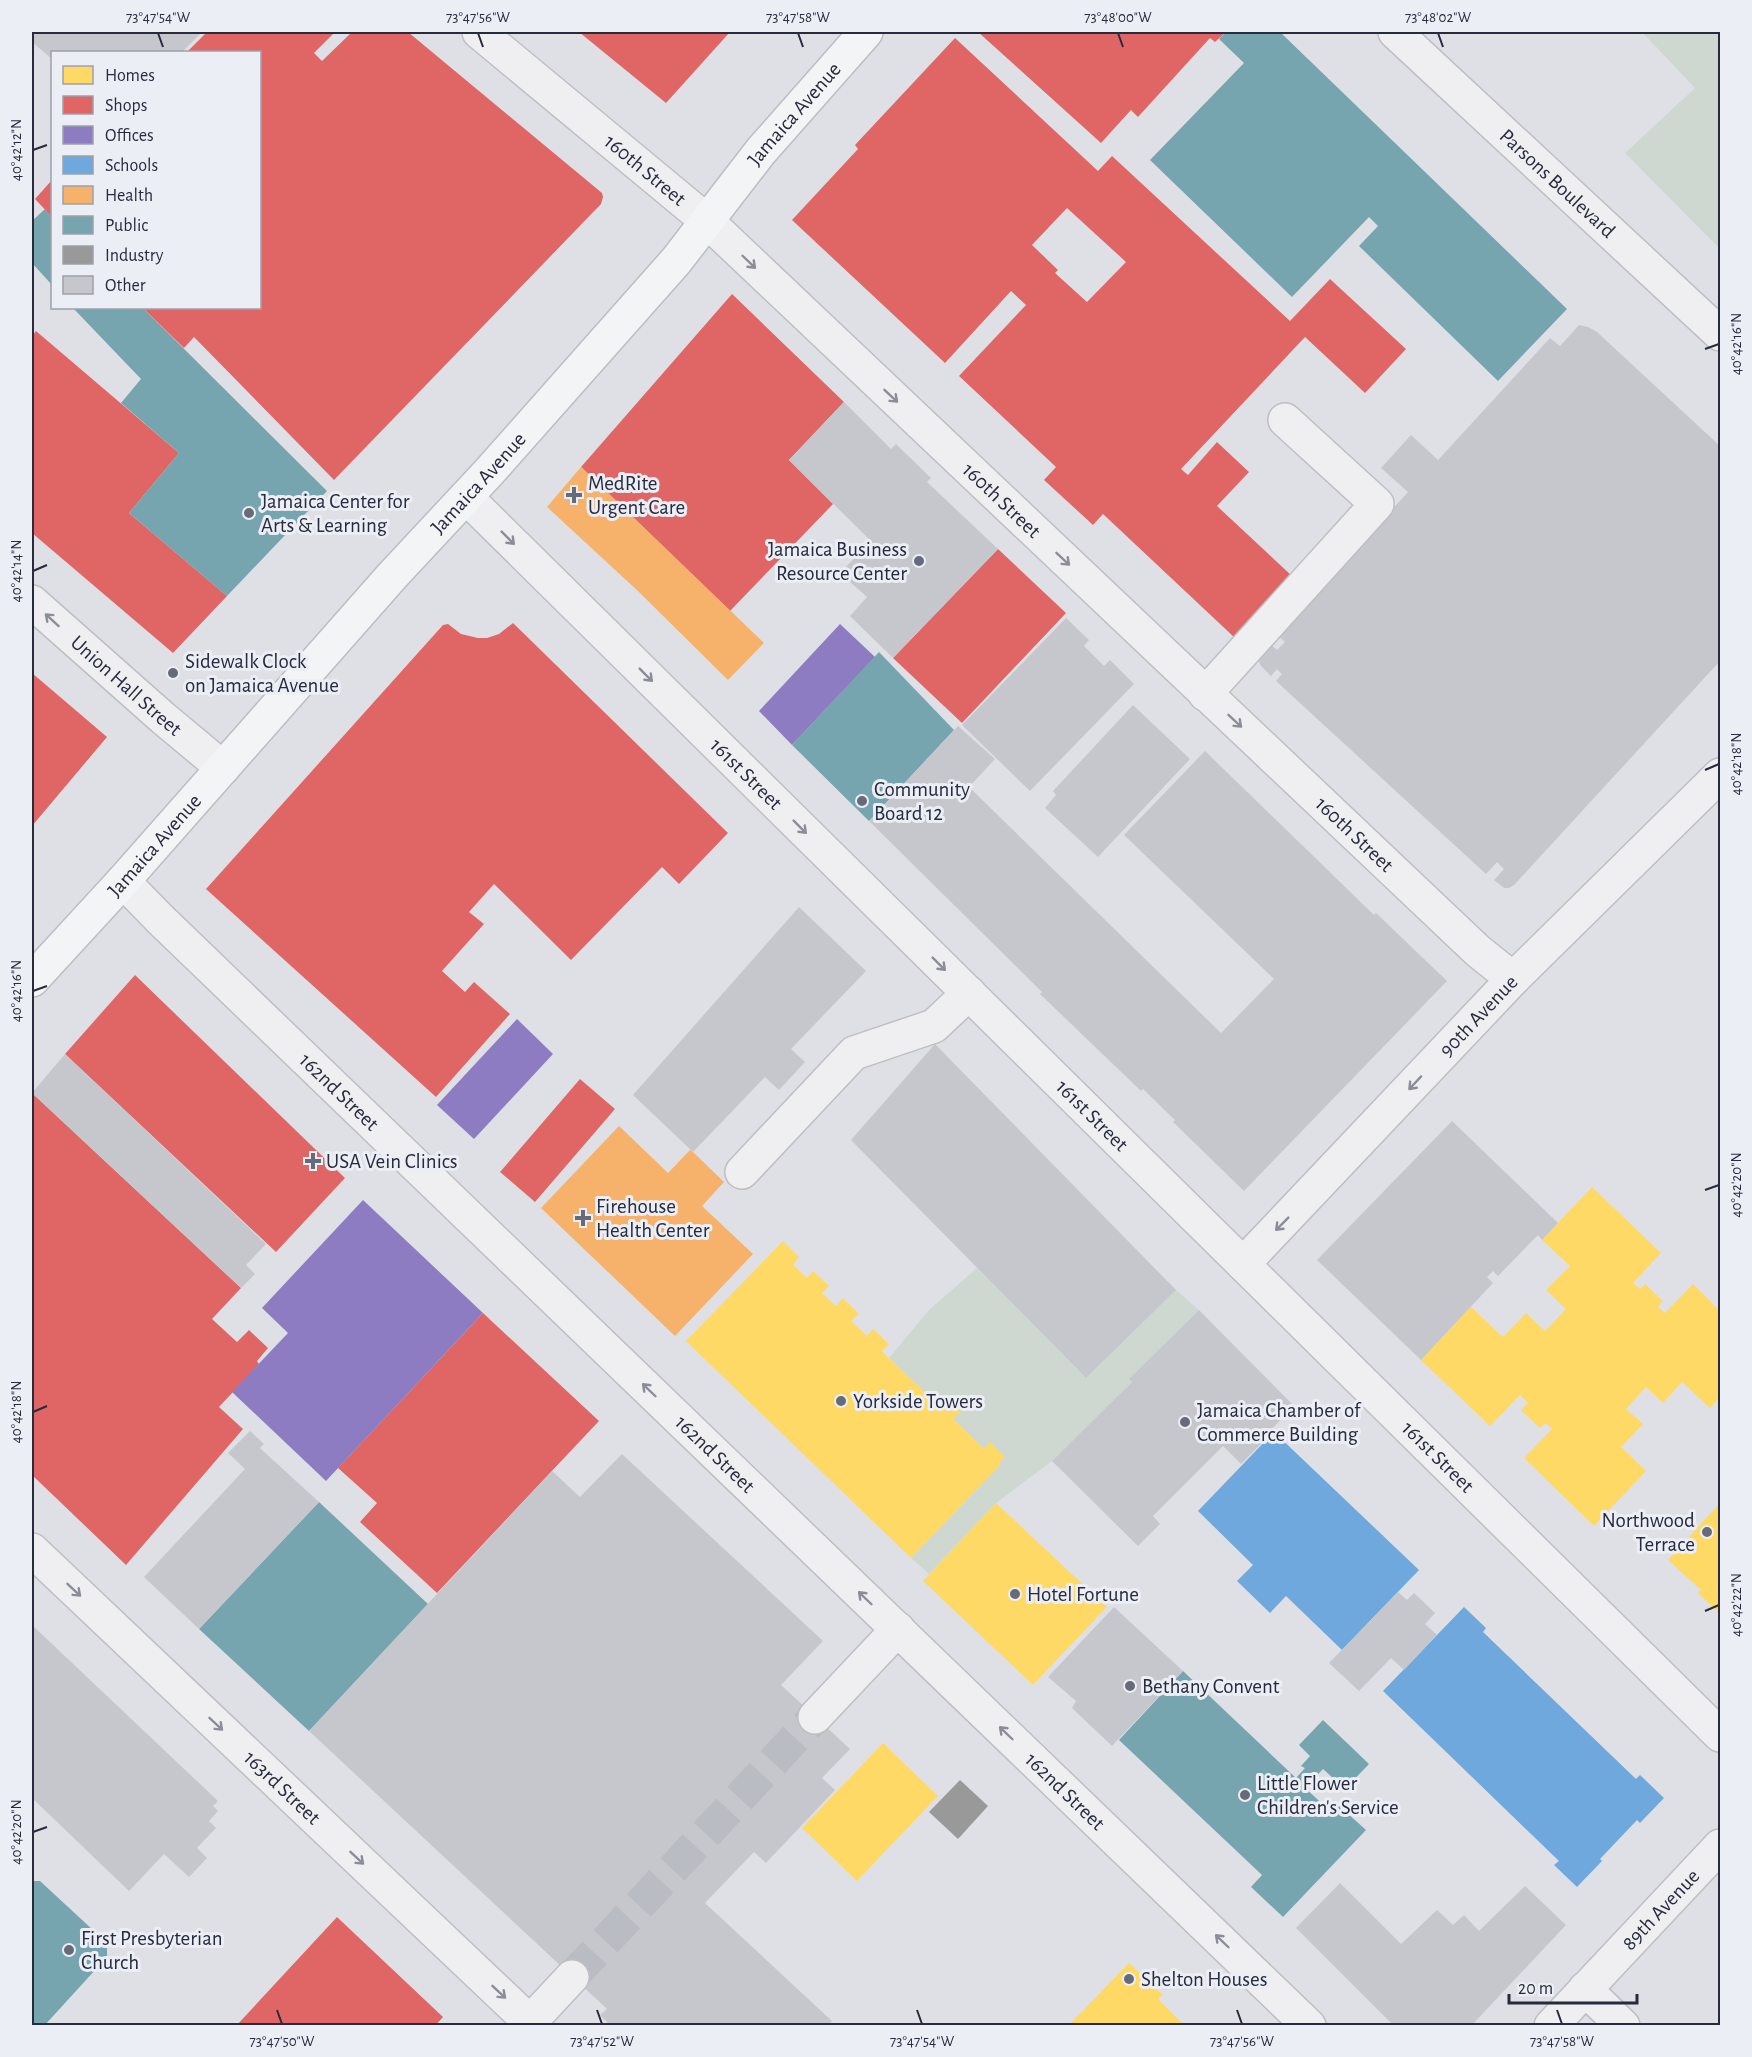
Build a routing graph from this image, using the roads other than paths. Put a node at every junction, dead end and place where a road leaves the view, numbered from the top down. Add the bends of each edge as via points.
1 (479, 32) edge
2 (866, 32) edge
3 (1395, 32) edge
4 (707, 221) junction
5 (1720, 334) edge
6 (1285, 420) dead end
7 (466, 497) junction
8 (32, 602) edge
9 (1205, 694) junction
10 (223, 768) junction
11 (1720, 775) edge
12 (123, 880) junction
13 (1513, 979) junction
14 (32, 980) edge
15 (969, 993) junction
16 (742, 1172) dead end
17 (1243, 1264) junction
18 (32, 1550) edge
19 (898, 1629) junction
20 (815, 1717) tunnel mouth
21 (1720, 1735) edge
22 (1720, 1845) edge
23 (572, 1977) tunnel mouth
24 (1585, 1989) junction
25 (532, 2024) edge
26 (1309, 2025) edge
27 (1551, 2025) edge
28 (1623, 2025) edge

1 - 4 street, 160th Street
2 - 4 main road, Jamaica Avenue via 761,151
3 - 5 street, Parsons Boulevard
4 - 7 main road, Jamaica Avenue
4 -> 9 street, 160th Street
6 - 9 street via 1377,504
7 - 10 main road, Jamaica Avenue
7 -> 15 street, 161st Street
10 -> 8 street, Union Hall Street
9 -> 13 street, 160th Street via 1478,951
10 - 12 main road, Jamaica Avenue
11 - 13 street, 90th Avenue
12 - 14 main road, Jamaica Avenue
19 -> 12 street, 162nd Street
13 -> 17 street, 90th Avenue
15 - 16 street via 934,1026 854,1053
15 - 17 street, 161st Street
17 - 21 street, 161st Street
18 -> 25 street, 163rd Street
19 - 20 street
26 -> 19 street, 162nd Street
22 - 24 street, 89th Avenue
23 - 25 street
24 - 27 street, 89th Avenue
24 - 28 street

